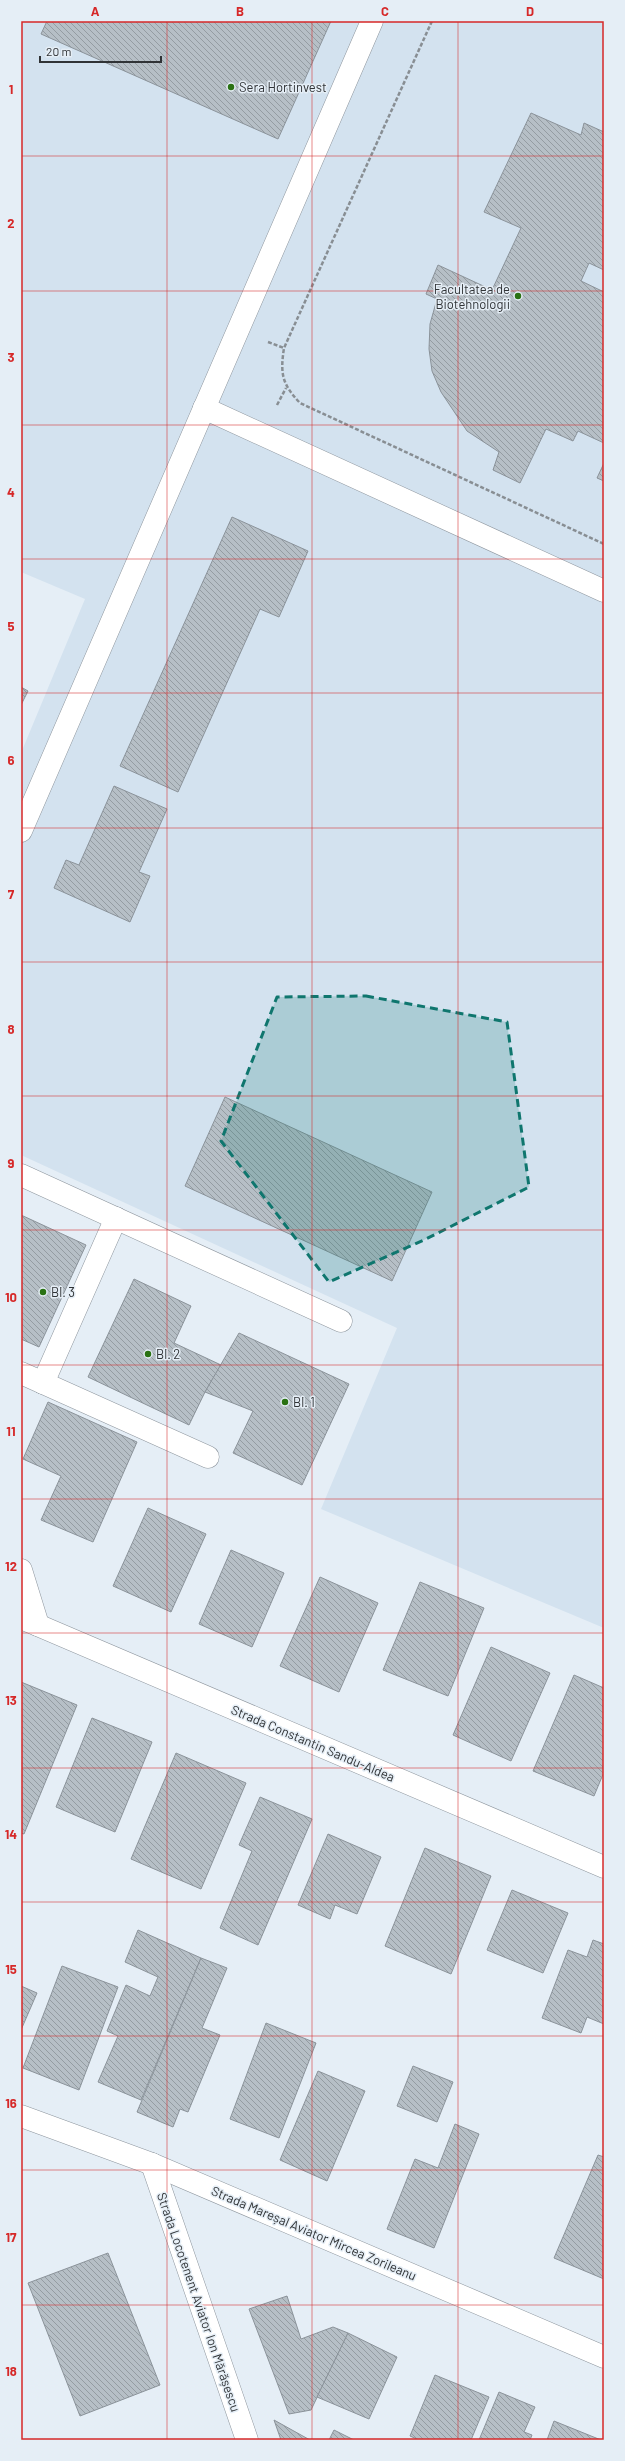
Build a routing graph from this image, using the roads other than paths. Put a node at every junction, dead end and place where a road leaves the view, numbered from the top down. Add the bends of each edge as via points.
1 (372, 21) edge
2 (204, 408) junction
3 (604, 591) edge
4 (21, 831) edge
5 (21, 1175) edge
6 (116, 1218) junction
7 (341, 1321) dead end
8 (21, 1373) edge
9 (43, 1383) junction
10 (208, 1457) dead end
11 (21, 1570) edge
12 (29, 1622) edge
13 (604, 1867) edge
14 (21, 2116) edge
15 (152, 2164) junction
16 (604, 2357) edge
17 (246, 2440) edge

1 - 2 street
2 - 3 street
2 - 4 street
5 - 6 street
6 - 7 street
6 - 9 street
8 - 9 street
9 - 10 street
11 - 12 street
12 - 13 street, Strada Constantin Sandu-Aldea
14 - 15 street, Strada Mareșal Aviator Mircea Zorileanu
15 - 16 street, Strada Mareșal Aviator Mircea Zorileanu
15 - 17 street, Strada Locotenent Aviator Ion Mărășescu

